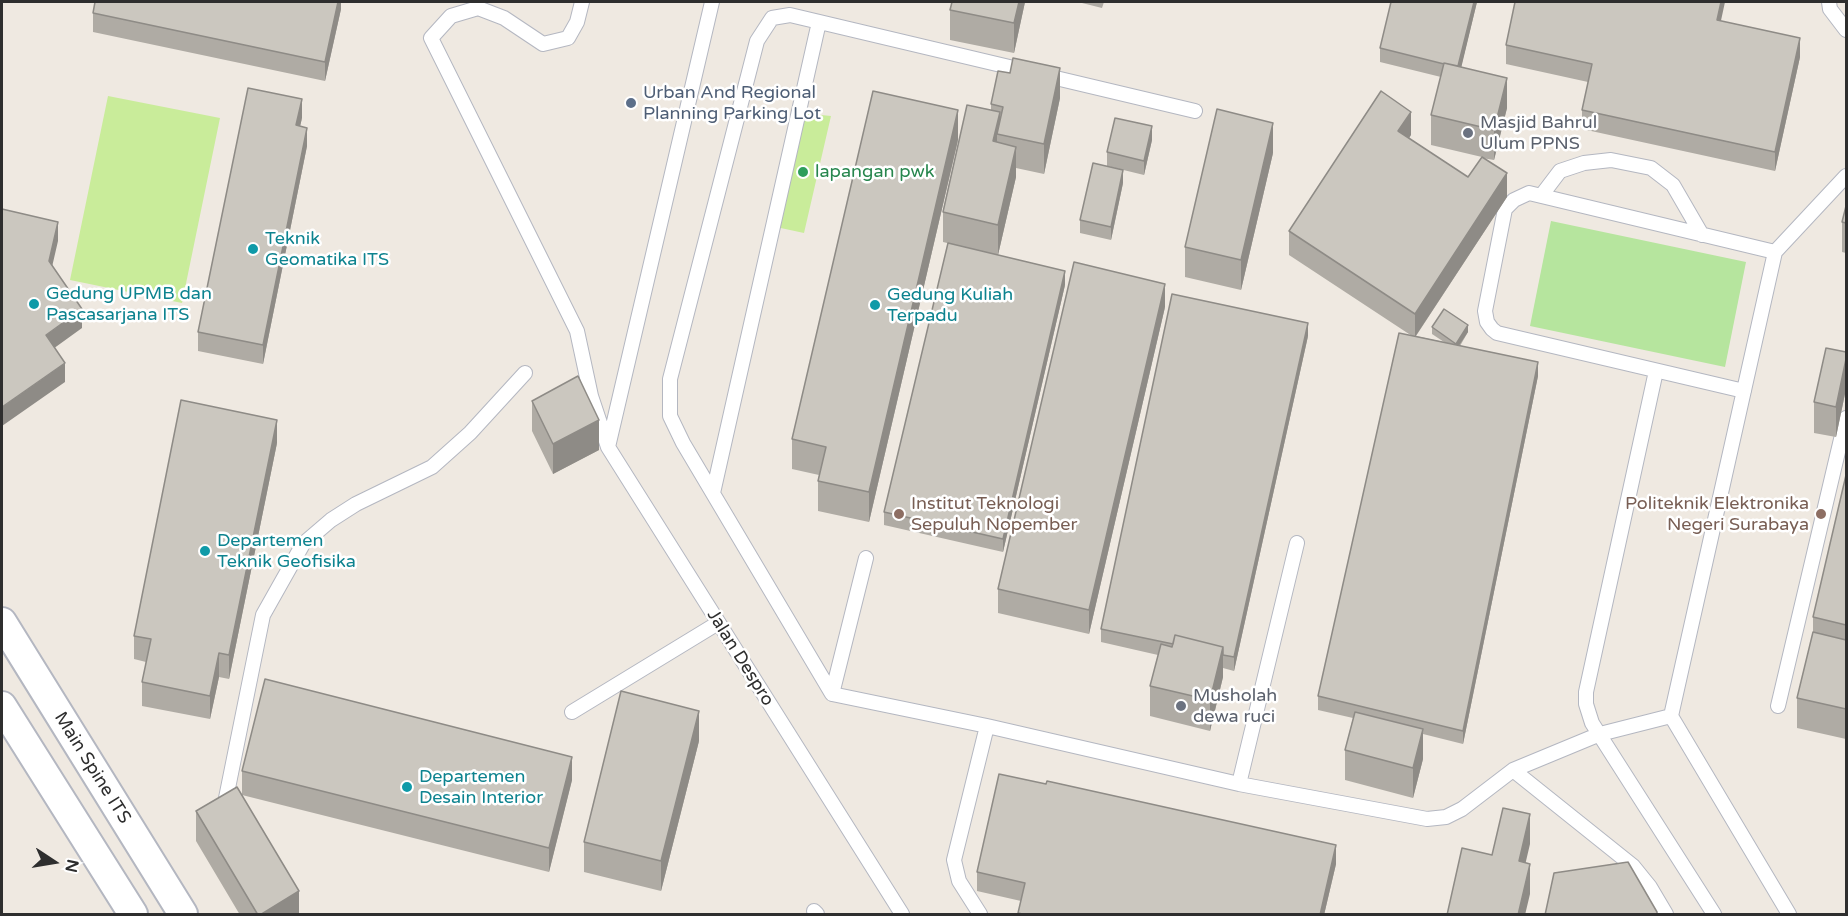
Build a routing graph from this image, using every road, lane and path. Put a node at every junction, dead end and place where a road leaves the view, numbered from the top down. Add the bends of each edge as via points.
1 (582, 2) edge
2 (712, 2) edge
3 (1829, 2) edge
4 (819, 22) junction
5 (1846, 30) edge
6 (1195, 111) dead end
7 (1846, 176) edge
8 (1541, 196) junction
9 (1702, 235) junction
10 (1775, 252) junction
11 (1656, 371) junction
12 (525, 373) dead end
13 (1744, 391) junction
14 (1846, 418) edge
15 (608, 447) junction
16 (713, 493) junction
17 (1297, 543) dead end
18 (866, 558) dead end
19 (2, 622) edge
20 (718, 623) junction
21 (832, 694) junction
22 (2, 706) edge
23 (1778, 706) dead end
24 (572, 712) dead end
25 (1671, 716) junction
26 (987, 726) junction
27 (1600, 734) junction
28 (1513, 770) junction
29 (1239, 784) junction
30 (226, 798) edge
31 (136, 839) junction
32 (100, 862) junction
33 (133, 915) edge
34 (183, 915) edge
35 (902, 915) edge
36 (980, 915) edge
37 (1665, 915) edge
38 (1714, 915) edge
39 (1790, 915) edge

1 - 15 lane, Jalan Despro via 568,38 543,44 504,18 478,8 451,16 431,38 577,331 591,396
2 - 15 lane
3 - 5 lane
4 - 6 lane
4 - 16 lane
4 - 16 lane via 790,15 772,18 757,41 670,379 670,416
7 - 10 lane
8 - 9 lane
8 - 9 lane via 1560,171 1584,163 1611,160 1651,168 1673,185
8 - 11 lane via 1529,193 1505,209 1485,311 1489,326 1497,333
9 - 10 lane
10 - 13 lane
11 - 13 lane
11 - 27 lane via 1586,692 1588,714
12 - 30 lane via 470,433 432,467 356,504 303,544 263,615
13 - 25 lane
14 - 23 lane
15 - 20 lane, Jalan Despro
16 - 21 lane
17 - 29 lane
18 - 21 lane
19 - 31 street, Main Spine ITS
20 - 24 lane
20 - 35 lane, Jalan Despro
21 - 26 lane
22 - 32 street
25 - 27 lane
25 - 39 lane
26 - 29 lane
26 - 36 lane via 954,860 959,881
27 - 28 lane
27 - 38 lane
28 - 29 lane via 1462,809 1446,817 1427,819
28 - 37 lane via 1633,866
31 - 32 street
31 - 34 street, Main Spine ITS
32 - 33 street

